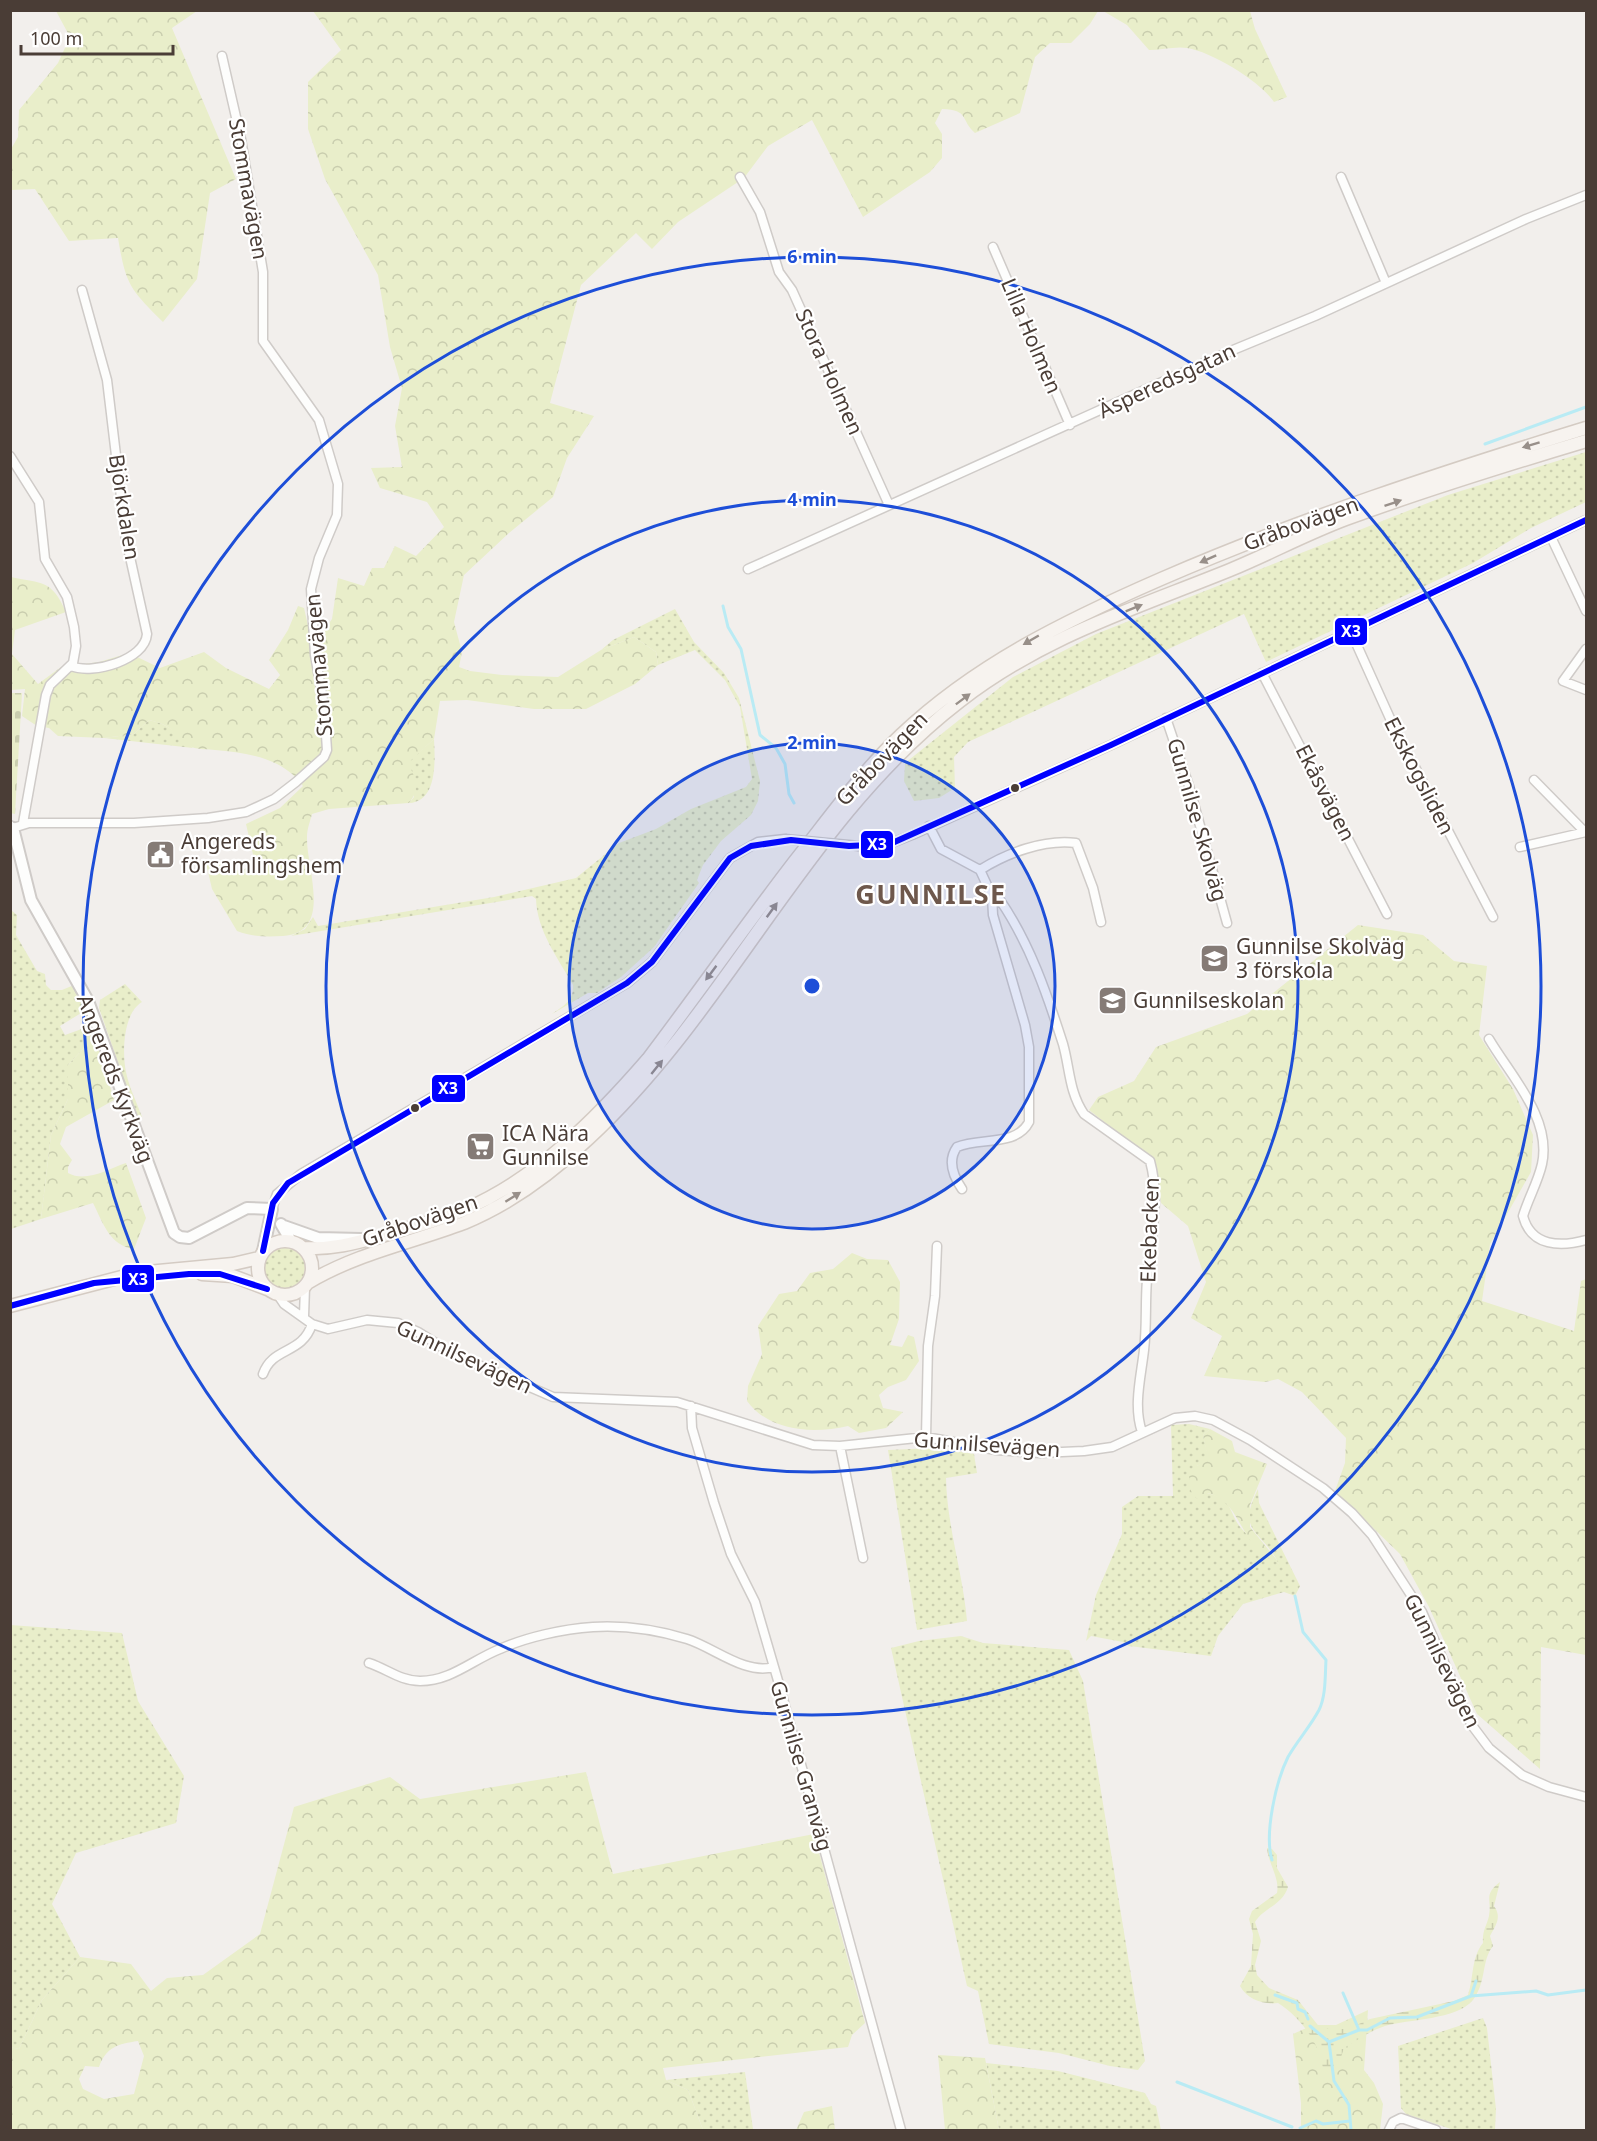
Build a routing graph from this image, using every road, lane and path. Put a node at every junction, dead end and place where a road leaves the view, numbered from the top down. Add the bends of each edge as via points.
1 (222, 56) dead end
2 (740, 177) dead end
3 (1341, 177) dead end
4 (1587, 195) edge
5 (993, 247) dead end
6 (1386, 283) junction
7 (82, 290) dead end
8 (1070, 425) junction
9 (1587, 428) edge
10 (1587, 441) edge
11 (10, 456) edge
12 (889, 505) junction
13 (1587, 520) edge
14 (1551, 537) junction
15 (748, 569) dead end
16 (1587, 611) edge
17 (1351, 632) junction
18 (1587, 649) edge
19 (71, 666) junction
20 (1262, 673) junction
21 (1587, 690) edge
22 (1166, 718) junction
23 (1534, 780) dead end
24 (15, 825) edge
25 (929, 826) junction
26 (1586, 832) edge
27 (1520, 847) dead end
28 (980, 870) junction
29 (992, 896) junction
30 (1387, 914) dead end
31 (1493, 917) dead end
32 (1101, 922) dead end
33 (1227, 923) dead end
34 (1489, 1039) dead end
35 (962, 1189) dead end
36 (272, 1212) junction
37 (284, 1226) junction
38 (367, 1240) junction
39 (1587, 1240) edge
40 (291, 1241) junction
41 (937, 1246) dead end
42 (303, 1248) junction
43 (261, 1255) junction
44 (94, 1283) junction
45 (307, 1284) junction
46 (272, 1292) junction
47 (10, 1306) edge
48 (304, 1316) junction
49 (312, 1324) junction
50 (263, 1374) dead end
51 (691, 1406) junction
52 (1142, 1432) junction
53 (926, 1437) junction
54 (840, 1446) junction
55 (862, 1558) dead end
56 (369, 1663) dead end
57 (773, 1667) junction
58 (1587, 1797) edge
59 (901, 2130) edge
60 (1389, 2130) edge
61 (1436, 2130) edge

1 - 24 street, Stommavägen via 264,272 263,341 319,420 338,484 337,515 311,589 327,750 324,757 274,799 246,812 134,823
2 - 12 street, Stora Holmen via 760,212 779,272 792,290
3 - 6 street
4 - 6 street, Äsperedsgatan
5 - 8 street, Lilla Holmen
6 - 8 street, Äsperedsgatan
7 - 19 street, Björkdalen via 107,380 126,539 147,634 142,649 131,657 85,668
8 - 12 street, Äsperedsgatan
9 -> 38 main road, Gråbovägen via 1476,462 1223,552 1050,630 980,672 902,734 851,786 648,1059 586,1125 523,1177 492,1195 441,1218
45 -> 10 main road, Gråbovägen via 352,1259 464,1222 498,1206 586,1141 670,1050 859,796 906,747 993,677 1070,633 1343,520
11 - 19 street via 39,502 45,560 69,606 76,646
12 - 15 street, Äsperedsgatan
13 - 14 street
14 - 16 street
14 - 17 street
17 - 20 street
17 - 31 street, Ekskogsliden via 1393,725
18 - 21 street via 1563,681
19 - 24 street via 50,685 46,695
20 - 22 street
20 - 30 street, Ekåsvägen
22 - 25 street
22 - 33 street, Gunnilse Skolväg
23 - 26 street
24 - 36 street, Angereds Kyrkväg via 31,900 88,1001 174,1233 189,1238 247,1208
25 - 28 street via 941,849
25 - 36 street, bridge via 890,844 859,846 785,839 758,842 730,858 652,962 627,983 302,1174 277,1194
26 - 27 street
28 - 29 street
28 - 32 street via 1029,848 1076,843
29 - 35 street via 993,915 1025,1025 1031,1116 1026,1128 1017,1134 957,1147 951,1159 952,1168
29 - 52 street, Ekebacken via 1000,900 1029,950 1069,1065 1070,1086 1084,1114 1145,1156 1154,1172 1154,1221 1139,1388 1138,1422
34 - 39 street via 1530,1104 1542,1142 1542,1163 1523,1216 1525,1225 1546,1243
36 - 37 street
36 - 43 street
37 - 38 street via 318,1238
37 - 40 street
38 - 42 main road, Gråbovägen via 327,1250
40 - 42 main road
40 - 43 main road via 273,1243
41 - 53 street via 928,1346
42 - 45 main road via 311,1261
43 - 44 main road via 233,1264 137,1273
43 - 46 main road via 257,1272
44 - 46 main road via 220,1274
44 - 47 main road
45 - 46 main road via 293,1295
45 - 48 street
46 - 48 street
48 - 49 street
49 - 50 street via 305,1340 273,1357
49 - 51 street, Gunnilsevägen via 328,1329 367,1320 398,1323 453,1354 553,1397 632,1398
51 - 54 street, Gunnilsevägen via 813,1445
51 - 57 street, Gunnilse Granväg via 692,1428 714,1503 731,1554 755,1602
52 - 53 street, Gunnilsevägen via 1112,1447 1040,1453 996,1450
52 - 58 street, Gunnilsevägen via 1175,1418 1195,1416 1213,1420 1323,1488 1372,1536 1422,1612 1471,1724 1489,1748 1522,1775
53 - 54 street, Gunnilsevägen
54 - 55 street
56 - 57 street via 405,1680 445,1678 500,1649 562,1631 593,1627 656,1630 755,1667
57 - 59 street, Gunnilse Granväg
60 - 61 street via 1401,2118

